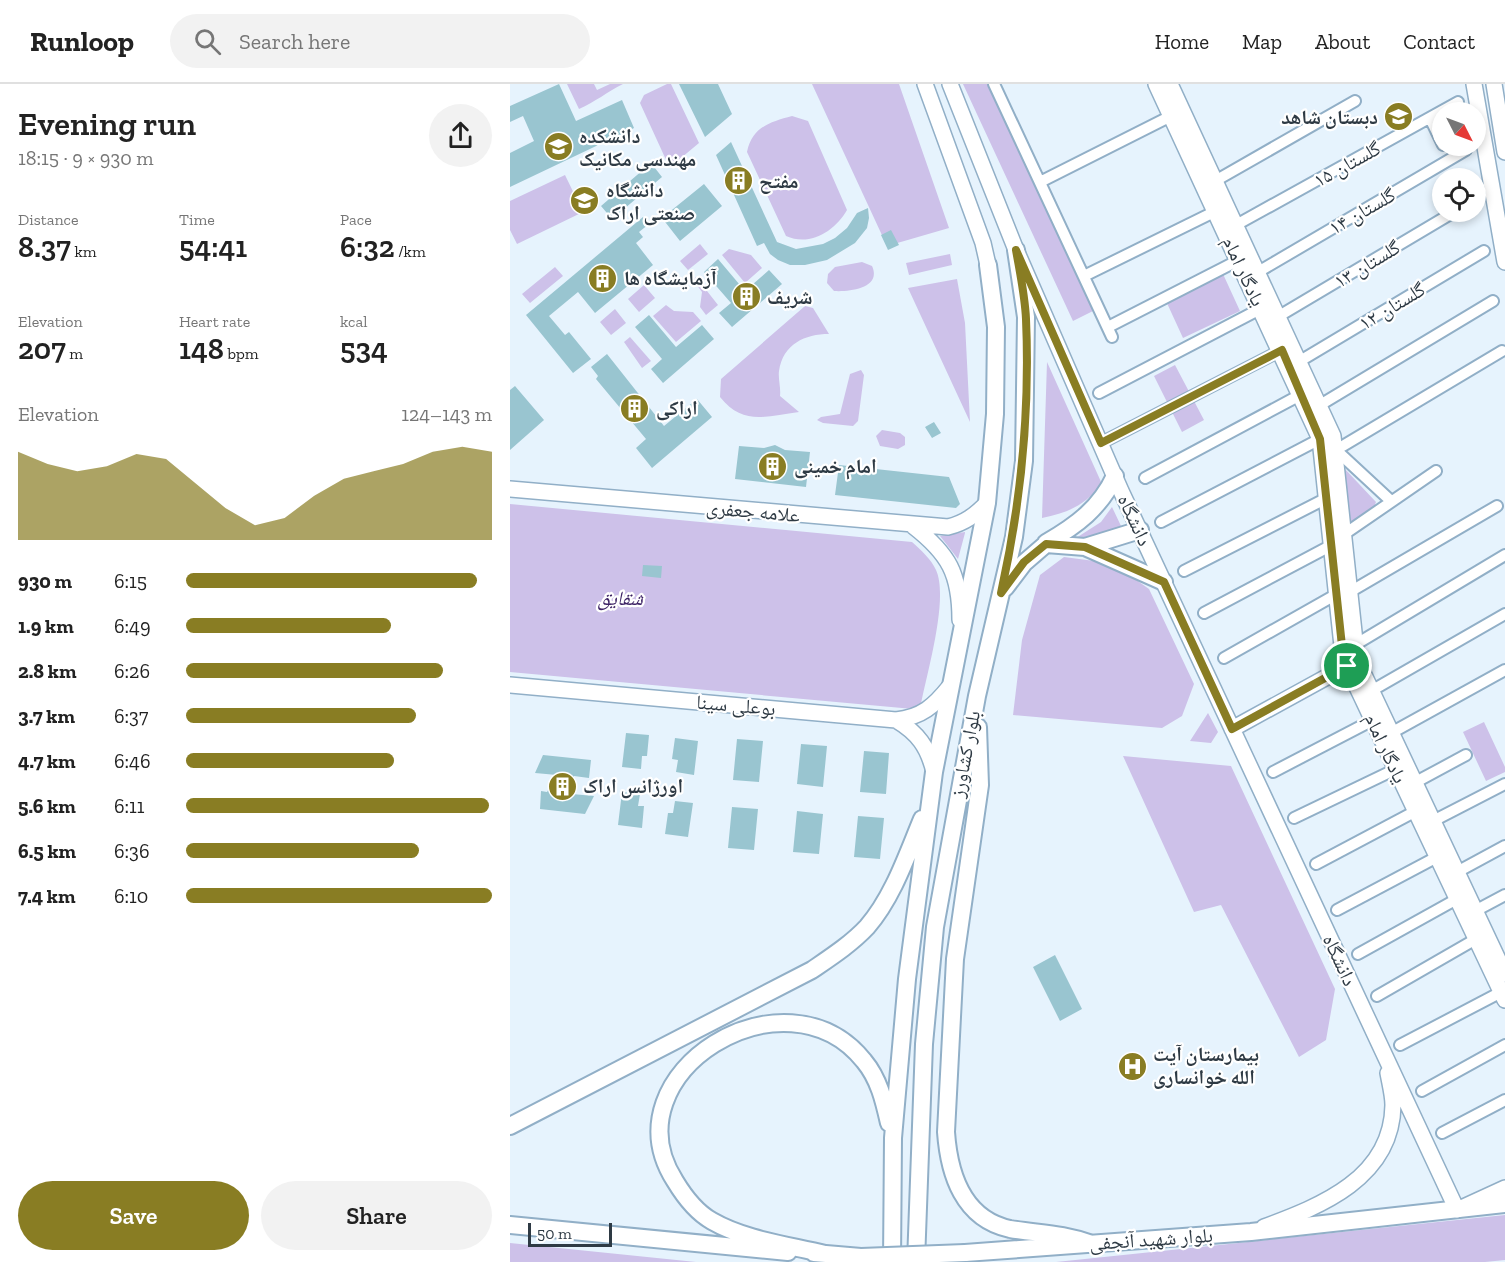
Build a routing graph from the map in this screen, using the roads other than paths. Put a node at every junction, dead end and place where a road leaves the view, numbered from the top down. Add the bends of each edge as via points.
1 (926, 84) edge
2 (950, 84) edge
3 (1156, 84) edge
4 (1170, 84) edge
5 (1474, 84) edge
6 (1494, 84) edge
7 (999, 86) edge
8 (1355, 101) dead end
9 (1502, 111) edge
10 (1171, 116) junction
11 (1430, 118) joint
12 (1432, 122) edge
13 (1505, 152) edge
14 (1448, 156) edge
15 (1455, 156) edge
16 (1450, 159) junction
17 (1215, 181) junction
18 (1040, 182) junction
19 (1216, 211) junction
20 (1437, 222) edge
21 (1236, 225) junction
22 (1016, 250) junction
23 (1484, 251) dead end
24 (1239, 260) junction
25 (1505, 262) edge
26 (988, 265) joint
27 (1258, 272) junction
28 (1084, 276) junction
29 (1493, 301) dead end
30 (1262, 308) junction
31 (1279, 316) junction
32 (1282, 350) junction
33 (1502, 351) dead end
34 (1300, 361) junction
35 (1099, 393) dead end
36 (1302, 394) junction
37 (1320, 405) junction
38 (1320, 439) junction
39 (1101, 443) junction
40 (1336, 450) junction
41 (1436, 471) dead end
42 (1115, 476) junction
43 (1145, 478) dead end
44 (510, 489) edge
45 (1327, 498) junction
46 (1391, 501) junction
47 (987, 502) junction
48 (1497, 506) dead end
49 (1161, 522) dead end
50 (913, 526) junction
51 (1140, 530) junction
52 (1337, 540) junction
53 (1046, 544) junction
54 (1085, 547) junction
55 (1505, 555) edge
56 (1184, 571) dead end
57 (1164, 582) junction
58 (1001, 593) junction
59 (1342, 593) junction
60 (1204, 613) dead end
61 (1505, 614) edge
62 (960, 639) junction
63 (1352, 657) junction
64 (1224, 658) dead end
65 (1505, 670) edge
66 (510, 685) edge
67 (950, 686) junction
68 (1371, 691) junction
69 (977, 696) junction
70 (896, 720) junction
71 (1373, 720) junction
72 (1232, 729) junction
73 (1391, 733) junction
74 (1466, 754) dead end
75 (1396, 769) junction
76 (934, 772) junction
77 (1273, 772) dead end
78 (1414, 783) junction
79 (1505, 784) edge
80 (930, 802) junction
81 (1416, 811) junction
82 (1294, 818) dead end
83 (1432, 821) junction
84 (1505, 846) edge
85 (1437, 857) junction
86 (1316, 864) dead end
87 (1457, 872) junction
88 (1505, 895) edge
89 (1457, 899) junction
90 (1337, 910) dead end
91 (1475, 911) junction
92 (1476, 939) junction
93 (1358, 954) dead end
94 (1505, 974) edge
95 (1504, 994) edge
96 (1377, 996) dead end
97 (1400, 1044) dead end
98 (1505, 1045) edge
99 (1386, 1058) junction
100 (1422, 1091) dead end
101 (1505, 1100) edge
102 (510, 1126) edge
103 (1442, 1133) dead end
104 (893, 1138) junction
105 (1505, 1188) edge
106 (1505, 1204) edge
107 (1457, 1210) junction
108 (510, 1225) edge
109 (1251, 1232) junction
110 (1092, 1244) junction
111 (825, 1254) junction
112 (892, 1262) edge
113 (916, 1262) edge

1 - 26 street
2 - 22 street, دانشگاه
3 - 10 street, یادگار امام
4 - 17 street, یادگار امام
5 - 25 street
6 - 9 street
7 - 18 street
8 - 17 street
9 - 13 street
10 - 18 street
10 - 19 street, یادگار امام
11 - 12 street
11 - 21 street, گلستان ۱۵
14 - 16 street
15 - 16 street, گلستان ۱۴
16 - 27 street, گلستان ۱۴
17 - 21 street, یادگار امام
18 - 28 street
19 - 24 street, یادگار امام
19 - 28 street
20 - 31 street, گلستان ۱۳
21 - 27 street, یادگار امام
22 - 39 street, دانشگاه
22 - 58 main road, بلوار کشاورز via 1026,317 1023,461 1014,537
23 - 34 street, گلستان ۱۲
24 - 28 street via 1110,332
24 - 30 street, یادگار امام
26 - 47 main road, بلوار کشاورز via 996,327 996,414
27 - 31 street, یادگار امام
29 - 37 street
30 - 32 street, یادگار امام
30 - 35 street
31 - 34 street, یادگار امام
32 - 36 street, یادگار امام
32 - 39 street
33 - 40 street
34 - 37 street, یادگار امام
36 - 38 street, یادگار امام
36 - 43 street
37 - 40 street, یادگار امام
38 - 45 street, یادگار امام
38 - 49 street
39 - 42 street, دانشگاه
40 - 46 street
40 - 52 street, یادگار امام
41 - 46 street
42 - 51 street, دانشگاه
42 - 53 main road via 1096,508
44 - 50 street, علامه جعفری
45 - 52 street, یادگار امام
45 - 56 street
46 - 52 street
47 - 50 street, علامه جعفری via 961,524
47 - 62 main road, بلوار کشاورز
48 - 59 street
50 - 62 street via 946,556 954,574 959,592
51 - 54 main road
51 - 57 street, دانشگاه
52 - 59 street, یادگار امام
52 - 60 street
53 - 54 main road
53 - 58 main road via 1024,562
54 - 57 main road
55 - 63 street
57 - 72 street, دانشگاه
58 - 69 main road, بلوار کشاورز
59 - 63 street, یادگار امام via 1342,646
59 - 64 street
61 - 68 street
62 - 67 main road, بلوار کشاورز
63 - 68 street, یادگار امام
63 - 71 street, یادگار امام
63 - 72 street
65 - 73 street
66 - 70 street, بوعلی سینا
67 - 70 street, بوعلی سینا via 924,713
67 - 76 main road, بلوار کشاورز
68 - 73 street, یادگار امام
69 - 110 main road via 980,785 955,959 946,1132 948,1161 961,1195 986,1219 1010,1229 1065,1234
69 - 113 main road, بلوار کشاورز via 935,927 924,1044
70 - 76 street via 920,738
71 - 75 street, یادگار امام
71 - 77 street
72 - 99 street, دانشگاه
73 - 78 street, یادگار امام
74 - 78 street
75 - 81 street, یادگار امام
75 - 82 street
76 - 80 main road, بلوار کشاورز
78 - 83 street, یادگار امام
79 - 83 street
80 - 102 main road via 887,898 867,926 841,950 812,970
80 - 104 main road, بلوار کشاورز via 907,979
81 - 85 street, یادگار امام
81 - 86 street
83 - 87 street, یادگار امام
84 - 87 street
85 - 89 street, یادگار امام
85 - 90 street
87 - 91 street, یادگار امام
88 - 91 street
89 - 92 street, یادگار امام
89 - 93 street
91 - 94 street, یادگار امام
92 - 95 street, یادگار امام
92 - 96 street
95 - 97 street
98 - 100 street
99 - 107 street, دانشگاه
99 - 109 street via 1393,1106 1385,1139 1368,1169 1328,1201
101 - 103 street
104 - 111 main road via 882,1095 864,1060 846,1043 808,1024 762,1024 735,1032 694,1057 678,1077 660,1120 660,1143 665,1166 692,1206 732,1231
104 - 112 main road, بلوار کشاورز
105 - 107 street
106 - 107 main road, بلوار شهید آنجفی
107 - 109 main road, بلوار شهید آنجفی
108 - 111 main road, بلوار شهید آنجفی via 769,1252
109 - 110 main road, بلوار شهید آنجفی
110 - 111 main road, بلوار شهید آنجفی, bridge via 861,1257

